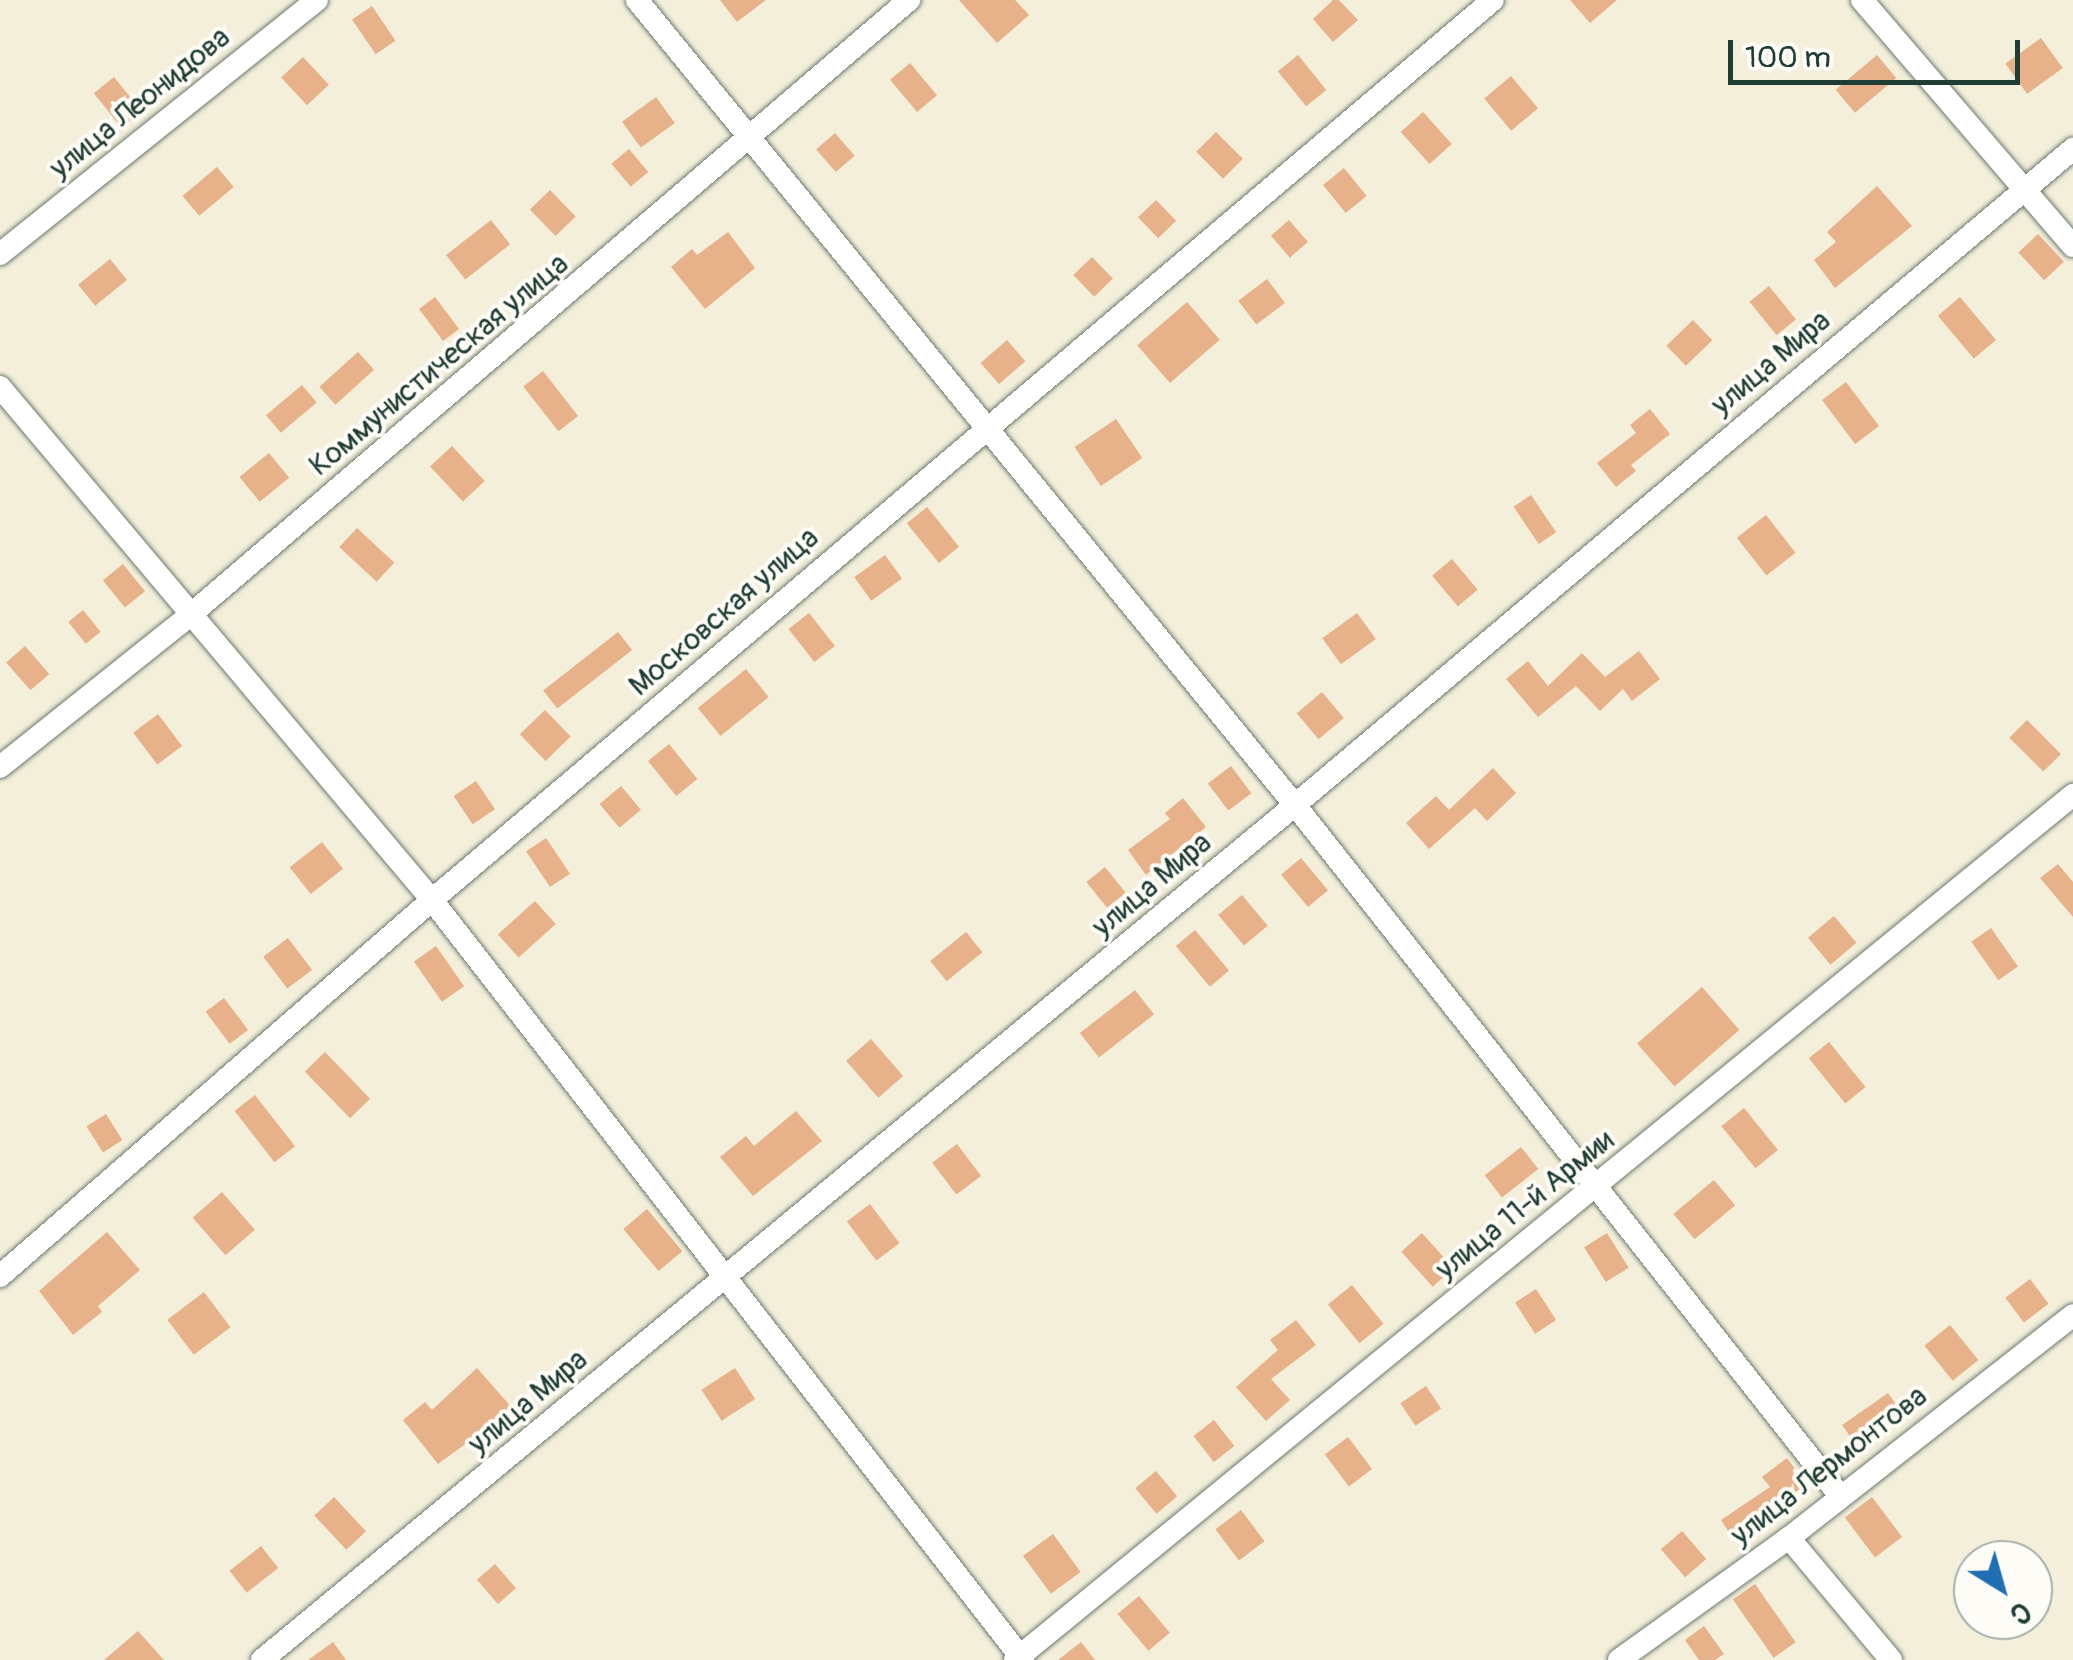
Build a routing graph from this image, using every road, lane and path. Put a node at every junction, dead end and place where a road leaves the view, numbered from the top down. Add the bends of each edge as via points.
1 (317, 0) edge
2 (637, 0) edge
3 (909, 0) edge
4 (1492, 0) edge
5 (1862, 0) edge
6 (749, 141) junction
7 (2073, 149) edge
8 (2024, 188) junction
9 (2073, 246) edge
10 (0, 254) edge
11 (0, 387) edge
12 (987, 426) junction
13 (189, 616) junction
14 (0, 767) edge
15 (2073, 795) edge
16 (1295, 806) junction
17 (432, 900) junction
18 (1596, 1186) junction
19 (0, 1276) edge
20 (727, 1276) junction
21 (2073, 1314) edge
22 (1841, 1497) junction
23 (1788, 1538) junction
24 (1020, 1659) edge
25 (262, 1660) edge
26 (1619, 1660) edge
27 (1890, 1660) edge

1 - 10 street, улица Леонидова
2 - 6 street
3 - 6 street, Коммунистическая улица
4 - 12 street, Московская улица
5 - 8 street
6 - 12 street
6 - 13 street, Коммунистическая улица
7 - 8 street, улица Мира
8 - 9 street
8 - 16 street, улица Мира
11 - 13 street
12 - 16 street
12 - 17 street, Московская улица
13 - 14 street, Коммунистическая улица
13 - 17 street
15 - 18 street, улица 11-й Армии
16 - 18 street
16 - 20 street, улица Мира
17 - 19 street, Московская улица
17 - 20 street
18 - 22 street
18 - 24 street, улица 11-й Армии
20 - 24 street
20 - 25 street, улица Мира
21 - 22 street, улица Лермонтова
22 - 23 street, улица Лермонтова
23 - 26 street, улица Лермонтова
23 - 27 street

